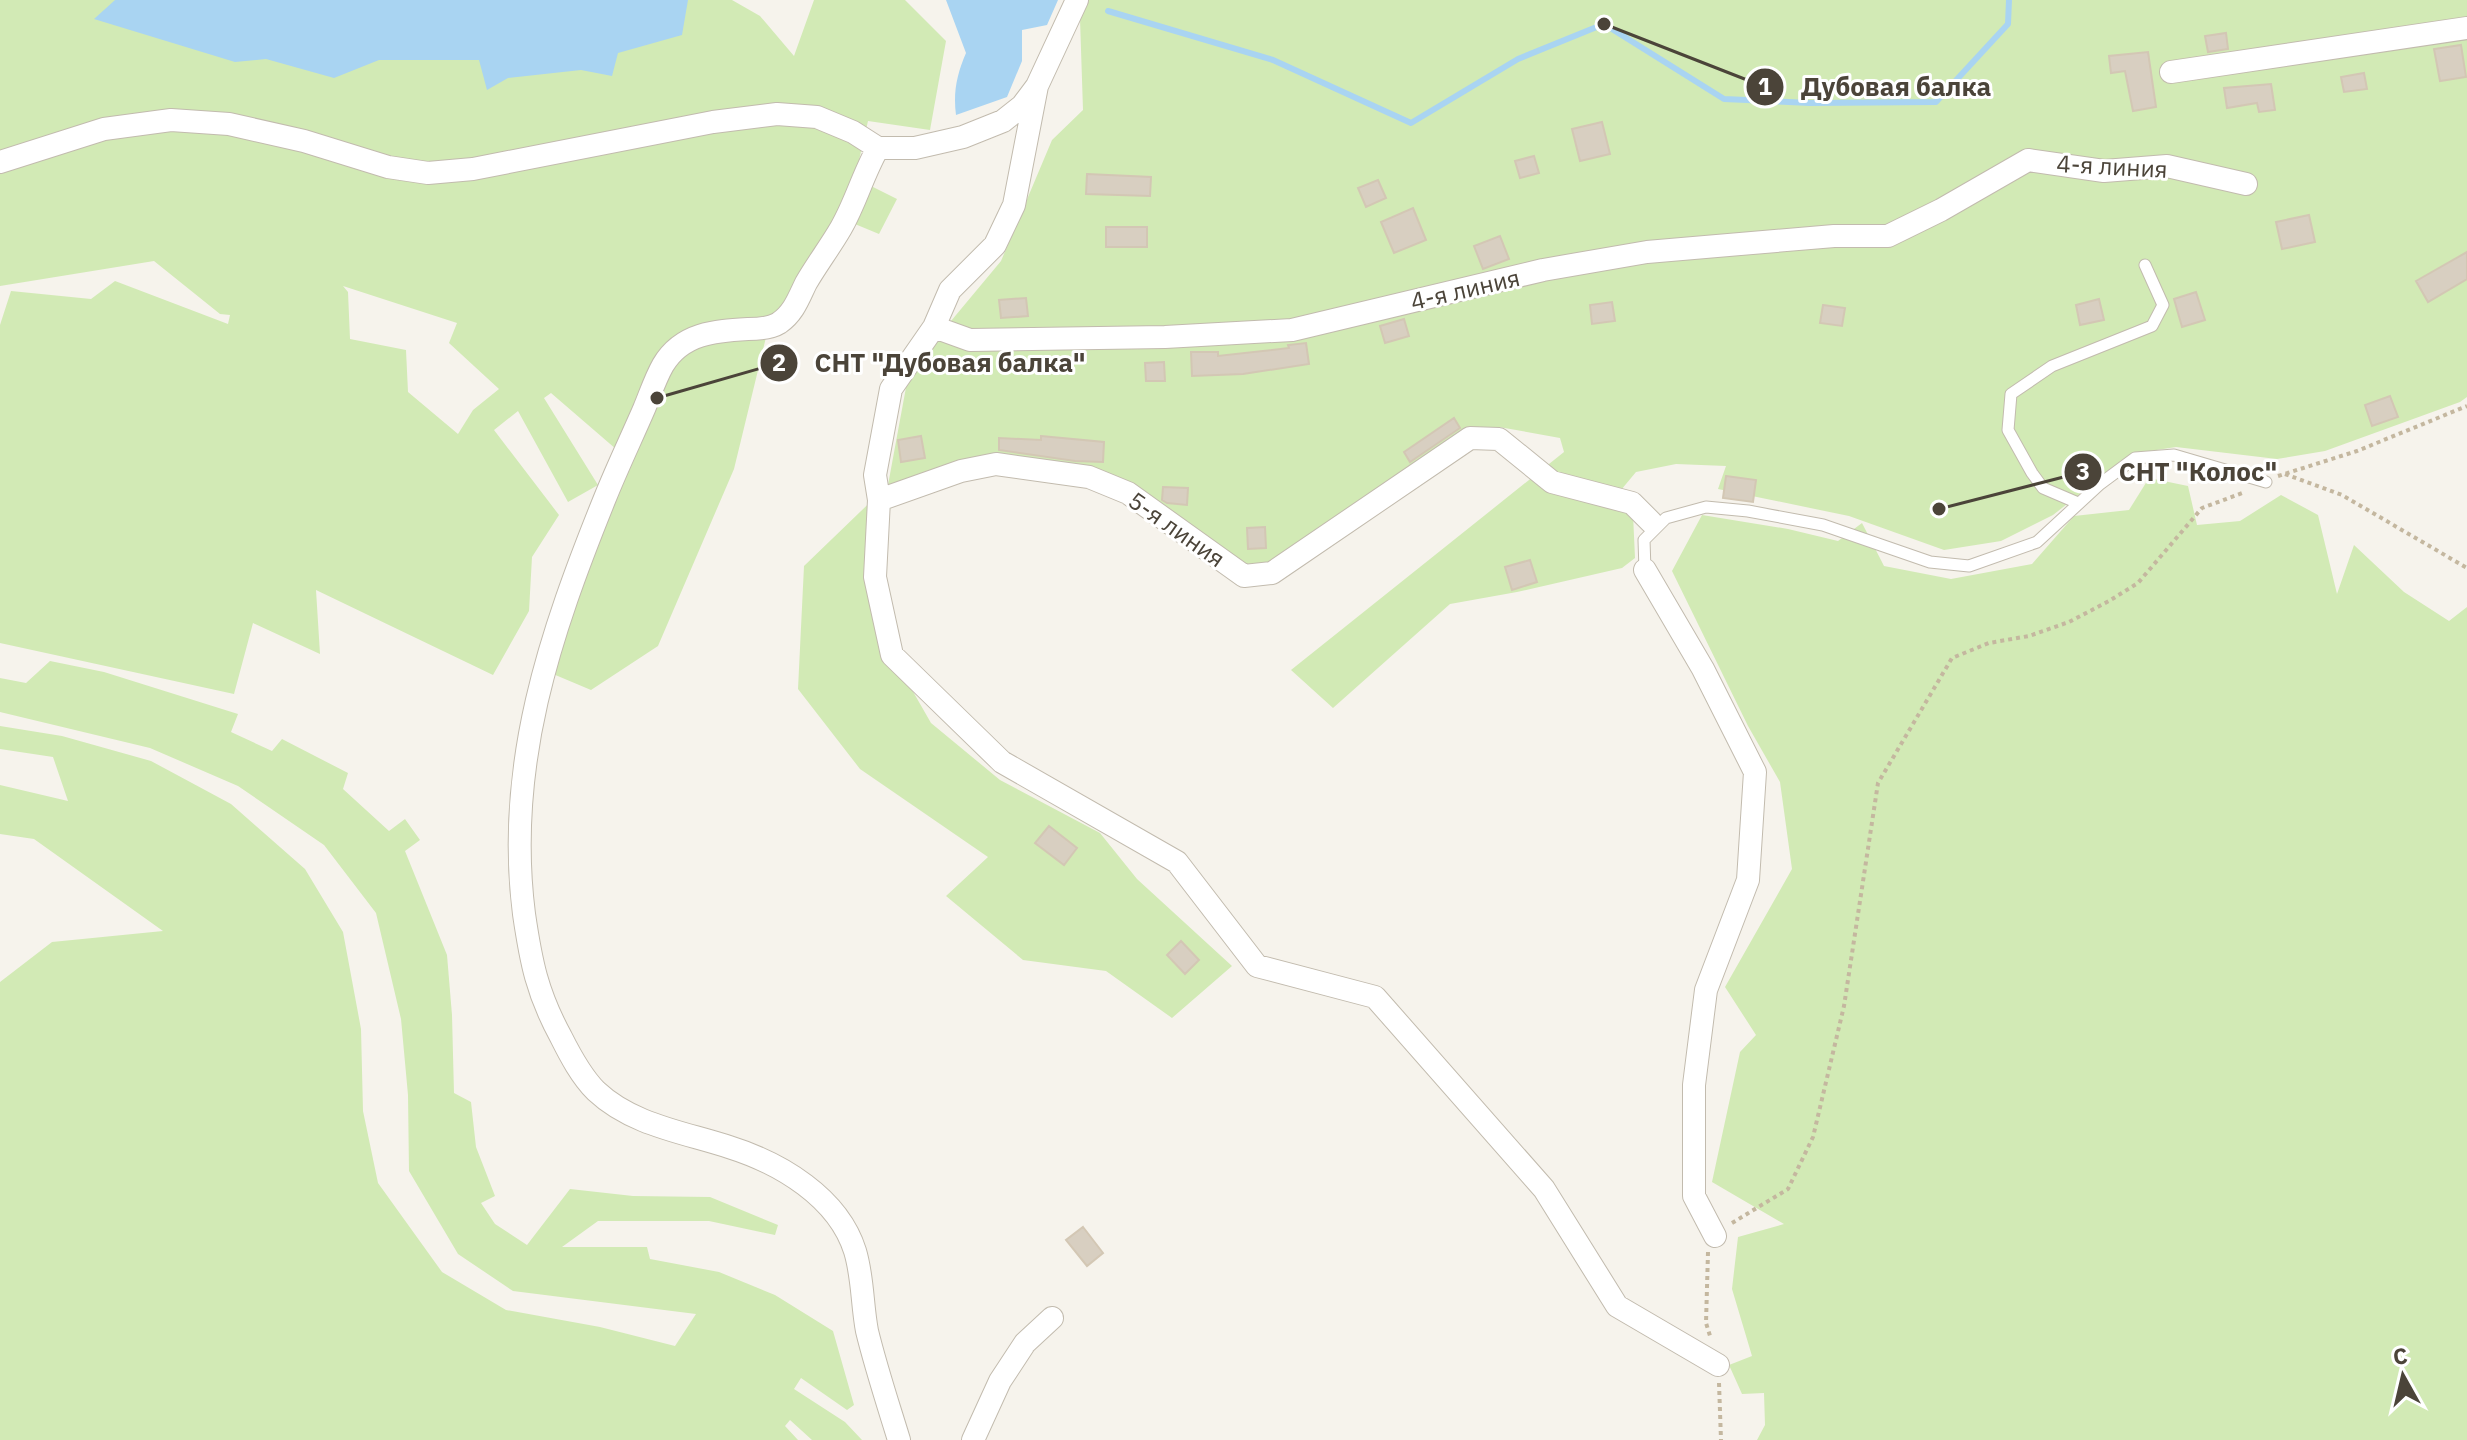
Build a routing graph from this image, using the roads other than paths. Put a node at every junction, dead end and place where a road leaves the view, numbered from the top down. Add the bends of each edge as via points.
1 (1077, 0) edge
2 (2467, 28) edge
3 (2171, 72) dead end
4 (1037, 86) junction
5 (878, 148) junction
6 (0, 162) edge
7 (2246, 184) dead end
8 (2145, 265) dead end
9 (934, 327) junction
10 (2266, 482) road end
11 (879, 500) junction
12 (2078, 503) junction
13 (1651, 522) dead end
14 (1645, 570) joint
15 (1715, 1236) road end
16 (1052, 1318) dead end
17 (1718, 1365) road end
18 (899, 1440) edge
19 (973, 1440) edge

1 - 4 street
2 - 3 street
4 - 5 street via 1003,121 963,137 915,148
4 - 9 street via 1014,205 995,245 950,290
5 - 6 street via 817,117 777,114 428,173 229,124 171,120 104,129
5 - 18 street via 793,310 778,324 761,329 701,334 681,344 664,362 557,622 525,756 519,819 521,884 534,978 572,1057 593,1088 615,1106 649,1123 771,1164 829,1206 855,1251 867,1328
7 - 9 street, 4-я линия via 2167,166 2104,171 2028,160 1888,236 1647,252 1543,270 1292,330 970,340
8 - 12 lane via 2163,305 2152,326 2052,366 2011,394 2008,430 2032,473 2043,488
9 - 11 street via 891,389 875,475
10 - 12 lane via 2174,455 2135,458
11 - 13 street, 5-я линия via 996,464 1089,477 1128,493 1244,576 1272,573 1470,438 1487,437 1499,439 1552,482 1632,503
11 - 17 street via 875,577 892,655 1002,762 1177,862 1257,966 1375,997 1544,1189 1617,1306
12 - 14 lane via 2037,542 1969,566 1930,562 1823,525 1706,507 1666,518 1644,540
14 - 15 street via 1755,772 1748,880 1706,990 1694,1085 1694,1196
16 - 19 street via 1025,1343 1000,1381

